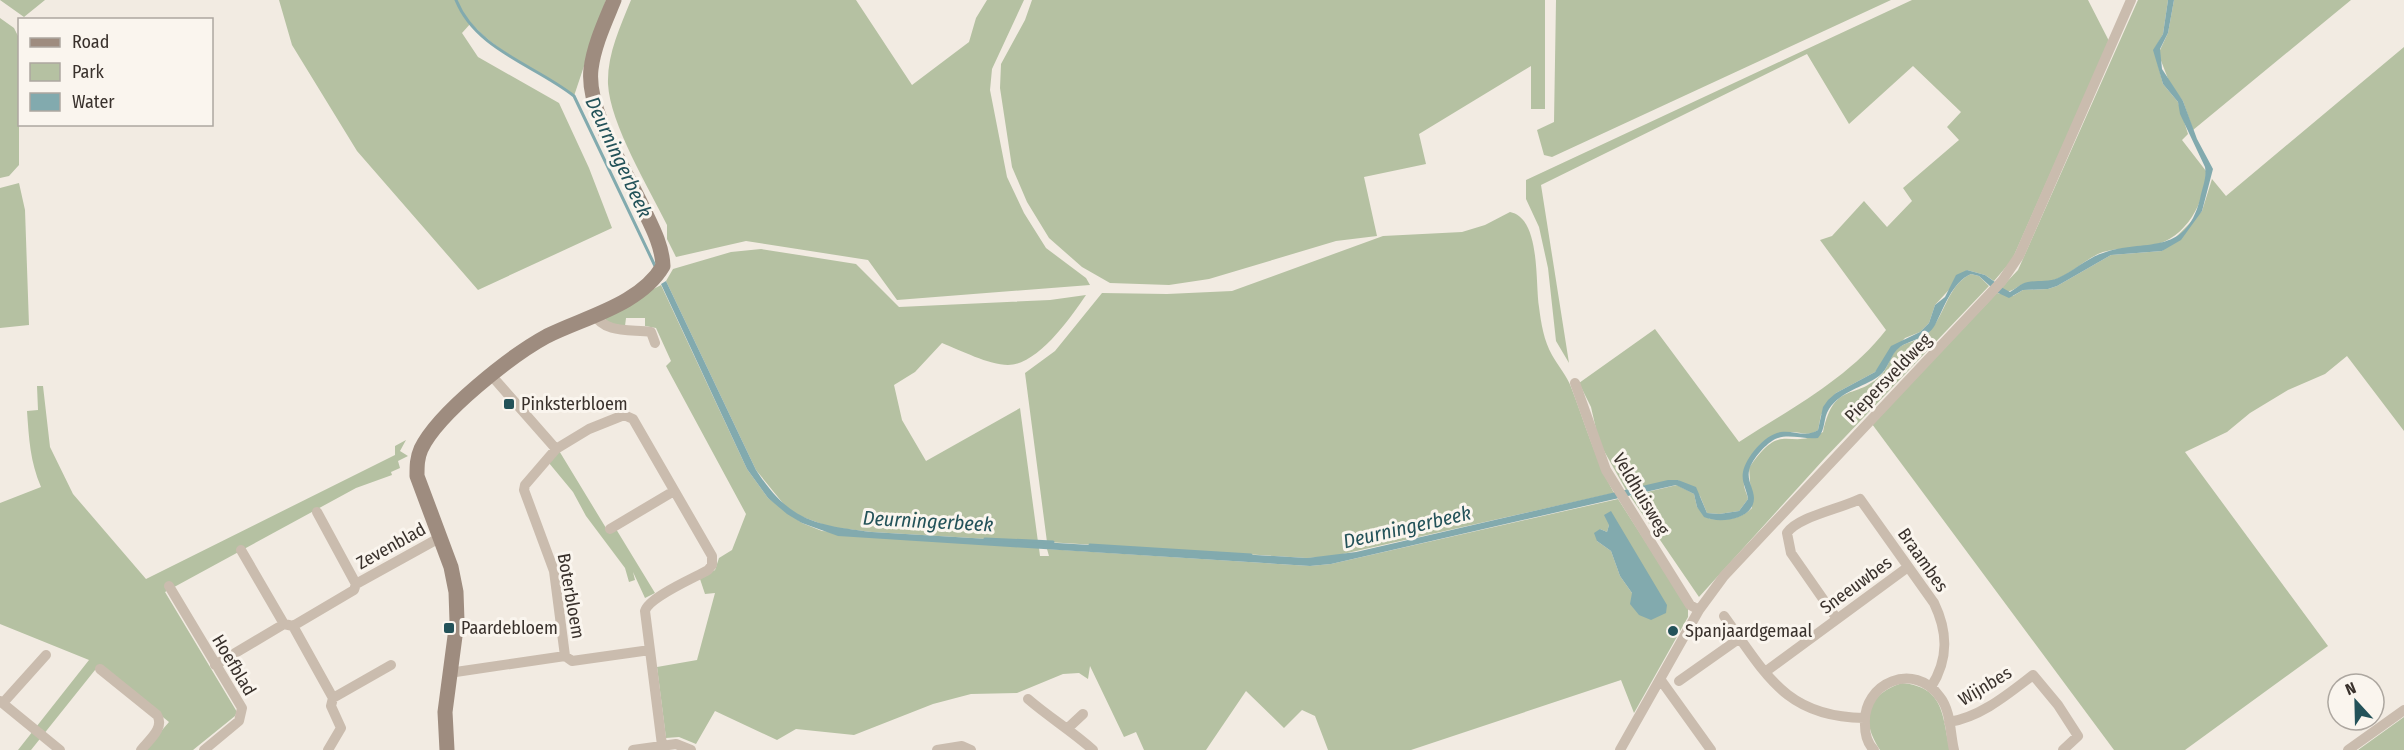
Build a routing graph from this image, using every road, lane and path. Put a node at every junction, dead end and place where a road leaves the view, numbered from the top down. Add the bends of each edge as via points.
1 (614, 0) edge
2 (2131, 0) edge
3 (594, 314) junction
4 (655, 343) dead end
5 (491, 375) junction
6 (1575, 383) dead end
7 (556, 449) junction
8 (674, 492) junction
9 (317, 512) dead end
10 (610, 529) dead end
11 (441, 537) junction
12 (241, 550) dead end
13 (1908, 567) junction
14 (356, 584) junction
15 (169, 586) dead end
16 (1699, 610) junction
17 (1724, 616) dead end
18 (1837, 619) junction
19 (288, 625) junction
20 (1740, 638) junction
21 (650, 650) junction
22 (46, 654) dead end
23 (565, 656) junction
24 (215, 665) junction
25 (391, 665) dead end
26 (100, 669) dead end
27 (1765, 672) junction
28 (449, 673) junction
29 (1660, 679) junction
30 (1679, 681) dead end
31 (1931, 687) junction
32 (333, 698) junction
33 (1028, 699) dead end
34 (2, 702) edge
35 (2404, 710) edge
36 (1083, 714) dead end
37 (1864, 718) junction
38 (1949, 722) junction
39 (1068, 728) junction
40 (662, 745) junction
41 (60, 750) edge
42 (141, 750) edge
43 (204, 750) edge
44 (328, 750) edge
45 (447, 750) edge
46 (633, 750) edge
47 (691, 750) edge
48 (938, 750) edge
49 (971, 750) edge
50 (1092, 750) edge
51 (1620, 750) edge
52 (1711, 750) edge
53 (1874, 750) edge
54 (1954, 750) edge
55 (2063, 750) edge
56 (2348, 750) edge

1 - 3 street via 597,44 591,71 592,95 661,249 658,273 631,297
2 - 16 street, Piepersveldweg via 2019,256 2002,281 1797,496 1724,576
3 - 4 street via 609,328 651,332
3 - 5 street via 528,347
5 - 7 street
5 - 11 street via 436,427 418,457 417,476
6 - 16 street, Veldhuisweg via 1601,459 1616,487 1690,605
7 - 8 street via 589,429 629,416
7 - 23 street, Boterbloem via 524,490 554,571
8 - 10 street
8 - 21 street via 712,556 712,565 646,606
9 - 14 street, Zevenblad
11 - 14 street, Zevenblad
11 - 28 street via 452,567 457,609
12 - 19 street
13 - 18 street, Sneeuwbes
13 - 18 street, Braambes via 1860,499 1791,526 1787,533 1791,554
13 - 31 street, Braambes via 1934,603 1946,636 1946,652
14 - 19 street, Zevenblad via 354,590
15 - 24 street, Hoefblad
16 - 29 street, Piepersveldweg
17 - 20 street
18 - 27 street, Sneeuwbes
19 - 24 street, Zevenblad
19 - 32 street
20 - 27 street
20 - 30 street
21 - 23 street via 572,661
21 - 40 street
22 - 34 street
23 - 28 street
24 - 43 street, Hoefblad via 243,714
25 - 32 street
26 - 42 street via 160,720 160,726
27 - 37 street via 1797,703 1825,713
28 - 45 street
29 - 51 street, Piepersveldweg
29 - 52 street
31 - 37 street via 1915,679 1889,681 1871,695
31 - 38 street via 1942,698
32 - 44 street via 331,706 341,728
33 - 39 street via 1060,726
34 - 41 street
35 - 56 street
36 - 39 street
37 - 53 street via 1869,745
38 - 54 street
38 - 55 street, Wijnbes via 1973,715 2033,675 2078,736
39 - 50 street
40 - 46 street
40 - 47 street via 676,744
48 - 49 street via 962,746

